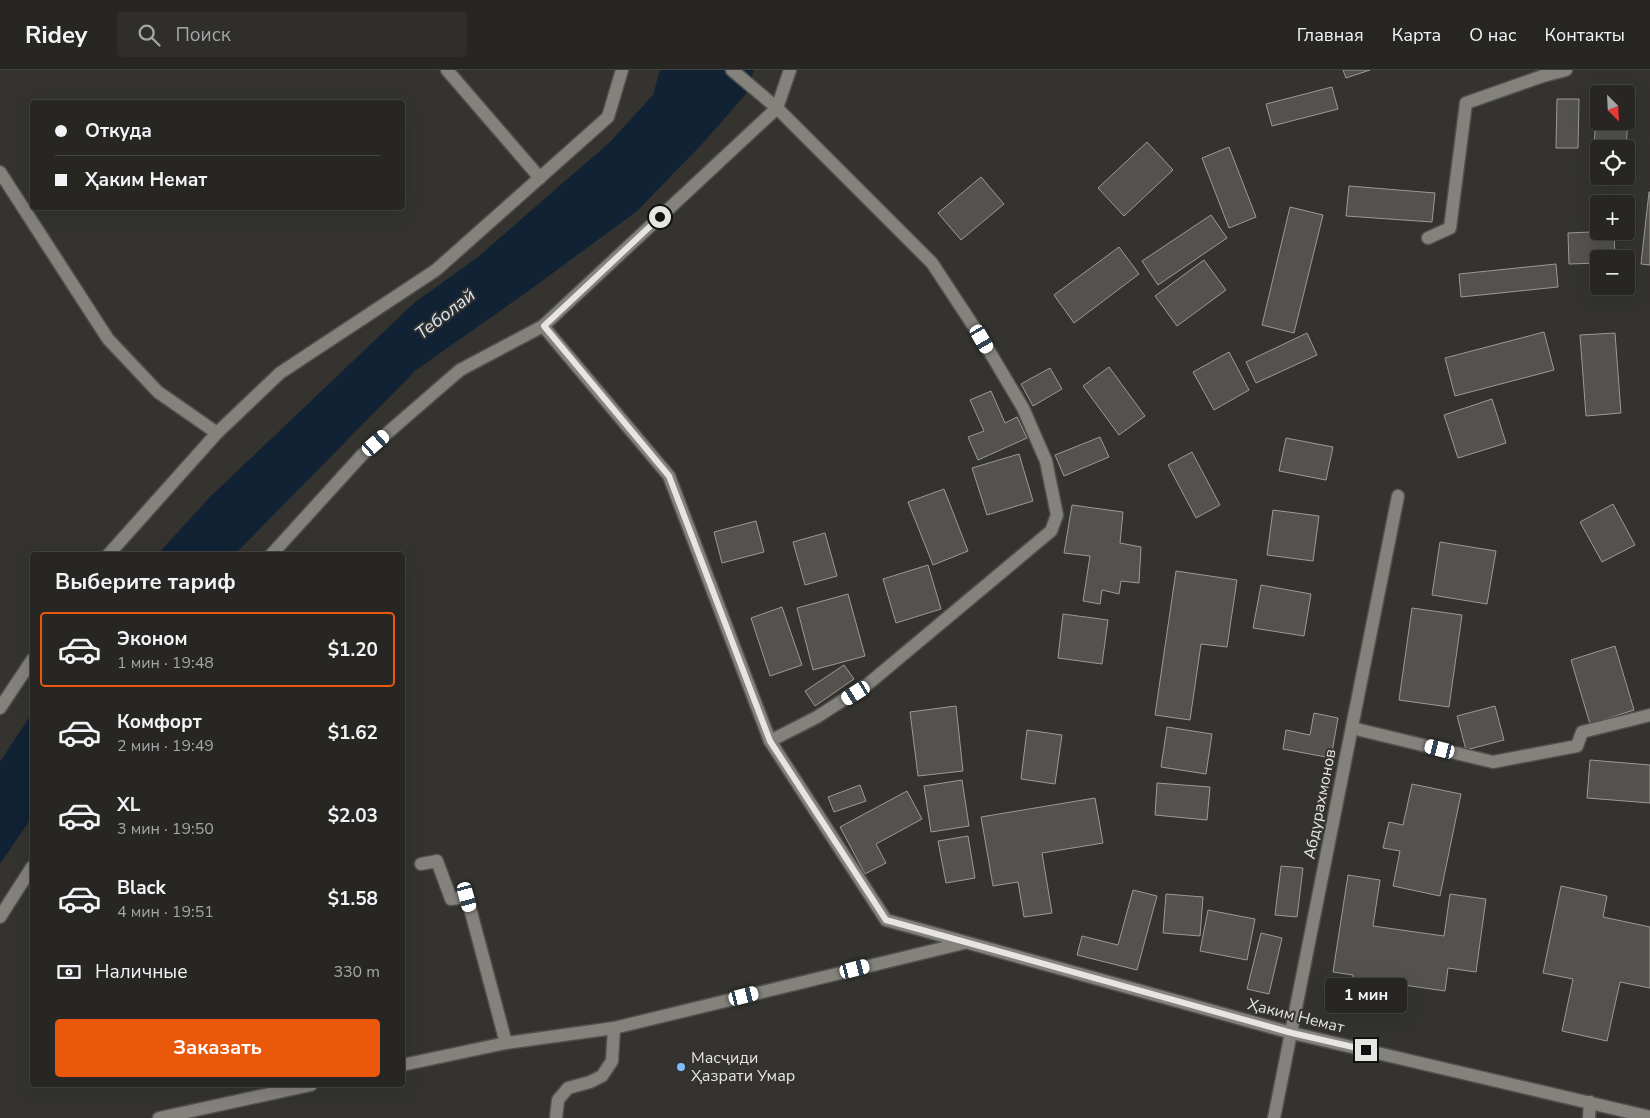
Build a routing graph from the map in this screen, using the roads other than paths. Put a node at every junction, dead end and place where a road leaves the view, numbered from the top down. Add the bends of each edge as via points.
1 (448, 70) edge
2 (622, 70) edge
3 (732, 70) edge
4 (790, 70) edge
5 (1566, 70) edge
6 (776, 108) junction
7 (0, 172) edge
8 (540, 178) junction
9 (1428, 238) dead end
10 (544, 326) junction
11 (217, 433) junction
12 (1398, 496) dead end
13 (111, 552) edge
14 (274, 552) edge
15 (30, 663) edge
16 (0, 708) edge
17 (1650, 715) edge
18 (1352, 728) junction
19 (770, 741) junction
20 (421, 864) dead end
21 (30, 870) edge
22 (0, 917) edge
23 (966, 942) junction
24 (614, 1028) junction
25 (1292, 1033) junction
26 (506, 1043) junction
27 (405, 1064) edge
28 (302, 1087) edge
29 (1590, 1102) junction
30 (1650, 1116) edge
31 (159, 1118) edge
32 (556, 1118) edge
33 (1274, 1118) edge
34 (1589, 1118) edge

1 - 8 street
2 - 8 street via 608,118
3 - 6 street
4 - 6 street
5 - 9 street via 1466,103 1450,228
6 - 10 street
6 - 19 street via 932,263 1023,408 1046,461 1057,515 1051,531 868,684 817,717
7 - 11 street via 108,339 158,392
8 - 11 street via 436,270 280,372
10 - 14 street via 460,370 362,455
10 - 19 street, Ҳаким Немат via 669,476
11 - 13 street
12 - 18 street, Абдурахмонов
15 - 16 street
17 - 18 street via 1582,732 1577,746 1493,762
18 - 25 street, Абдурахмонов
19 - 23 street, Ҳаким Немат via 886,920
20 - 26 street via 437,862 451,899 467,897
21 - 22 street
23 - 24 street
23 - 25 street, Ҳаким Немат
24 - 26 street
24 - 32 street via 612,1061 602,1076 568,1088 558,1100
25 - 29 street, Ҳаким Немат
25 - 33 street, Абдурахмонов
26 - 27 street
28 - 31 street
29 - 30 street, Ҳаким Немат
29 - 34 street

